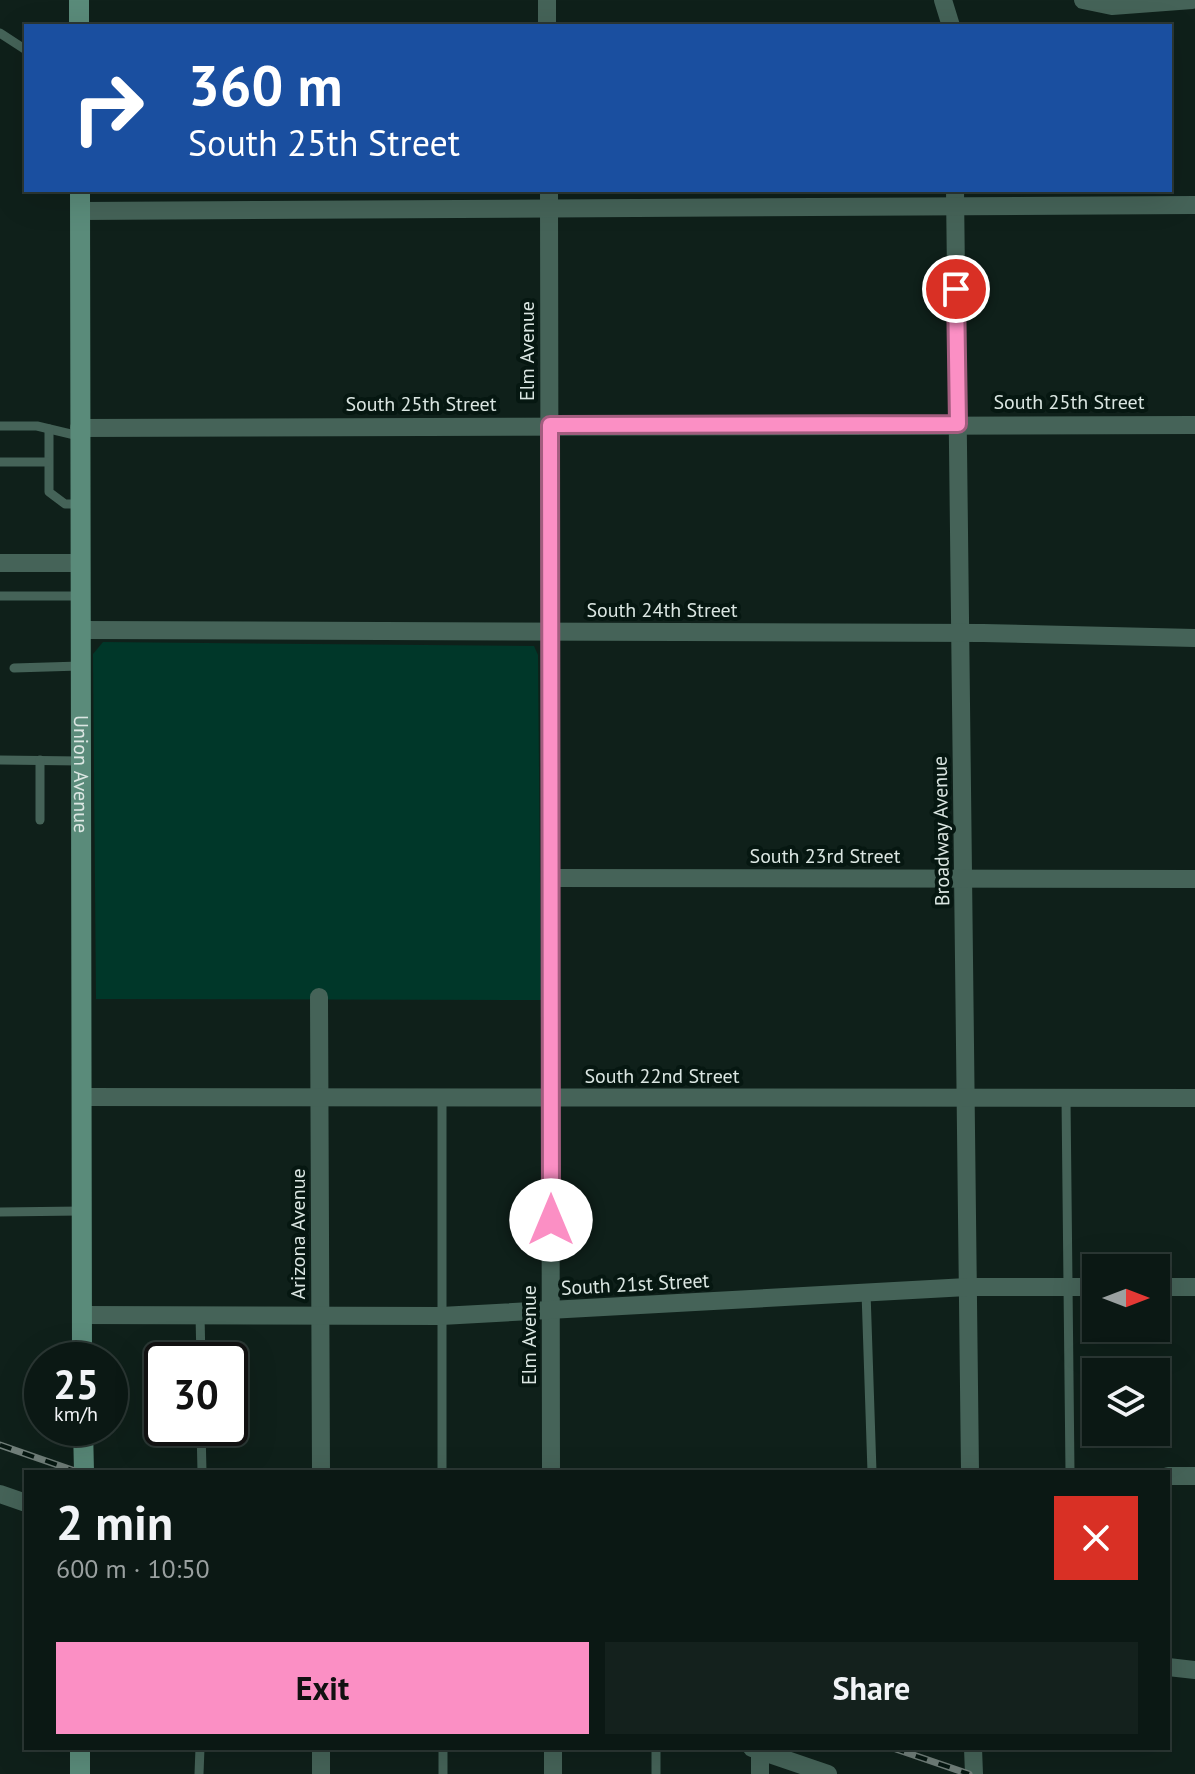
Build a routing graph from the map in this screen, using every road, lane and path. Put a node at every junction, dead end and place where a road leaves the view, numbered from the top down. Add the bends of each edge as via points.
1 (79, 0) edge
2 (547, 0) edge
3 (943, 0) edge
4 (1083, 0) edge
5 (1192, 0) edge
6 (79, 24) edge
7 (547, 24) edge
8 (950, 24) edge
9 (0, 33) edge
10 (24, 49) edge
11 (955, 198) edge
12 (549, 199) edge
13 (80, 200) edge
14 (1195, 205) edge
15 (958, 424) junction
16 (550, 425) junction
17 (1195, 425) edge
18 (0, 426) edge
19 (49, 429) junction
20 (79, 432) junction
21 (0, 462) edge
22 (47, 462) junction
23 (79, 504) junction
24 (0, 563) edge
25 (80, 563) junction
26 (0, 596) edge
27 (80, 596) junction
28 (80, 630) junction
29 (550, 631) junction
30 (961, 633) junction
31 (1195, 638) edge
32 (80, 666) junction
33 (14, 668) dead end
34 (0, 760) edge
35 (40, 760) junction
36 (80, 761) junction
37 (40, 820) dead end
38 (550, 878) junction
39 (964, 878) junction
40 (1195, 879) edge
41 (319, 997) dead end
42 (81, 1097) junction
43 (319, 1098) junction
44 (442, 1098) junction
45 (551, 1098) junction
46 (965, 1098) junction
47 (1066, 1098) junction
48 (1195, 1098) edge
49 (81, 1211) junction
50 (0, 1212) edge
51 (967, 1287) junction
52 (1068, 1287) junction
53 (1082, 1287) edge
54 (1170, 1287) edge
55 (1195, 1287) edge
56 (866, 1292) junction
57 (551, 1311) junction
58 (81, 1315) junction
59 (200, 1315) junction
60 (320, 1316) junction
61 (441, 1316) junction
62 (82, 1342) edge
63 (201, 1342) edge
64 (83, 1446) edge
65 (201, 1446) edge
66 (84, 1470) edge
67 (202, 1470) edge
68 (321, 1470) edge
69 (442, 1470) edge
70 (551, 1470) edge
71 (872, 1470) edge
72 (970, 1470) edge
73 (1070, 1470) edge
74 (1170, 1476) edge
75 (1195, 1476) edge
76 (0, 1494) edge
77 (24, 1502) edge
78 (1170, 1667) edge
79 (1195, 1670) edge
80 (80, 1750) edge
81 (200, 1750) edge
82 (321, 1750) edge
83 (443, 1750) edge
84 (553, 1750) edge
85 (656, 1750) edge
86 (756, 1750) edge
87 (759, 1750) edge
88 (973, 1750) edge
89 (80, 1774) edge
90 (199, 1774) edge
91 (321, 1774) edge
92 (443, 1774) edge
93 (553, 1774) edge
94 (656, 1774) edge
95 (760, 1774) edge
96 (828, 1774) edge
97 (974, 1774) edge

1 - 6 street
2 - 7 street
3 - 8 street
4 - 5 street via 1112,6
9 - 10 lane
11 - 12 street
11 - 14 street
11 - 15 street, Broadway Avenue
12 - 13 street
12 - 16 street, Elm Avenue
13 - 20 street, Union Avenue
15 - 16 street, South 25th Street
15 - 17 street, South 25th Street
15 - 30 street, Broadway Avenue
16 - 20 street, South 25th Street
16 - 29 street, Elm Avenue
18 - 19 lane
19 - 20 lane
19 - 22 lane
20 - 23 street, Union Avenue
21 - 22 lane
22 - 23 lane via 49,492 65,504
23 - 25 street, Union Avenue
24 - 25 street
25 - 27 street, Union Avenue
26 - 27 lane
27 - 28 street, Union Avenue
28 - 29 street, South 24th Street
28 - 32 street, Union Avenue
29 - 30 street, South 24th Street
29 - 38 street, Elm Avenue
30 - 31 street, South 24th Street
30 - 39 street, Broadway Avenue
32 - 33 lane
32 - 36 street, Union Avenue
34 - 35 lane
35 - 36 lane
35 - 37 lane
36 - 42 street, Union Avenue
38 - 39 street, South 23rd Street
38 - 45 street, Elm Avenue
39 - 40 street, South 23rd Street
39 - 46 street, Broadway Avenue
41 - 43 street, Arizona Avenue
42 - 43 street, South 22nd Street
42 - 49 street, Union Avenue
43 - 44 street, South 22nd Street
43 - 60 street, Arizona Avenue
44 - 45 street, South 22nd Street
44 - 61 lane
45 - 46 street, South 22nd Street
45 - 57 street, Elm Avenue
46 - 47 street, South 22nd Street
46 - 51 street, Broadway Avenue
47 - 48 street, South 22nd Street
47 - 52 lane
49 - 50 lane
49 - 58 street, Union Avenue
51 - 52 street, South 21st Street
51 - 56 street, South 21st Street
51 - 72 street, Broadway Avenue
52 - 53 street, South 21st Street
52 - 73 lane
54 - 55 street
56 - 57 street, South 21st Street
56 - 71 lane
57 - 61 street, South 21st Street
57 - 70 street, Elm Avenue
58 - 59 street, South 21st Street
58 - 62 street, Union Avenue
59 - 60 street, South 21st Street
59 - 63 lane
60 - 61 street, South 21st Street
60 - 68 street, Arizona Avenue
61 - 69 lane
64 - 66 street
65 - 67 lane
74 - 75 street
76 - 77 street
78 - 79 street
80 - 89 street
81 - 90 lane
82 - 91 street
83 - 92 lane
84 - 93 street
85 - 94 lane
86 - 95 street
87 - 96 street
88 - 97 street

